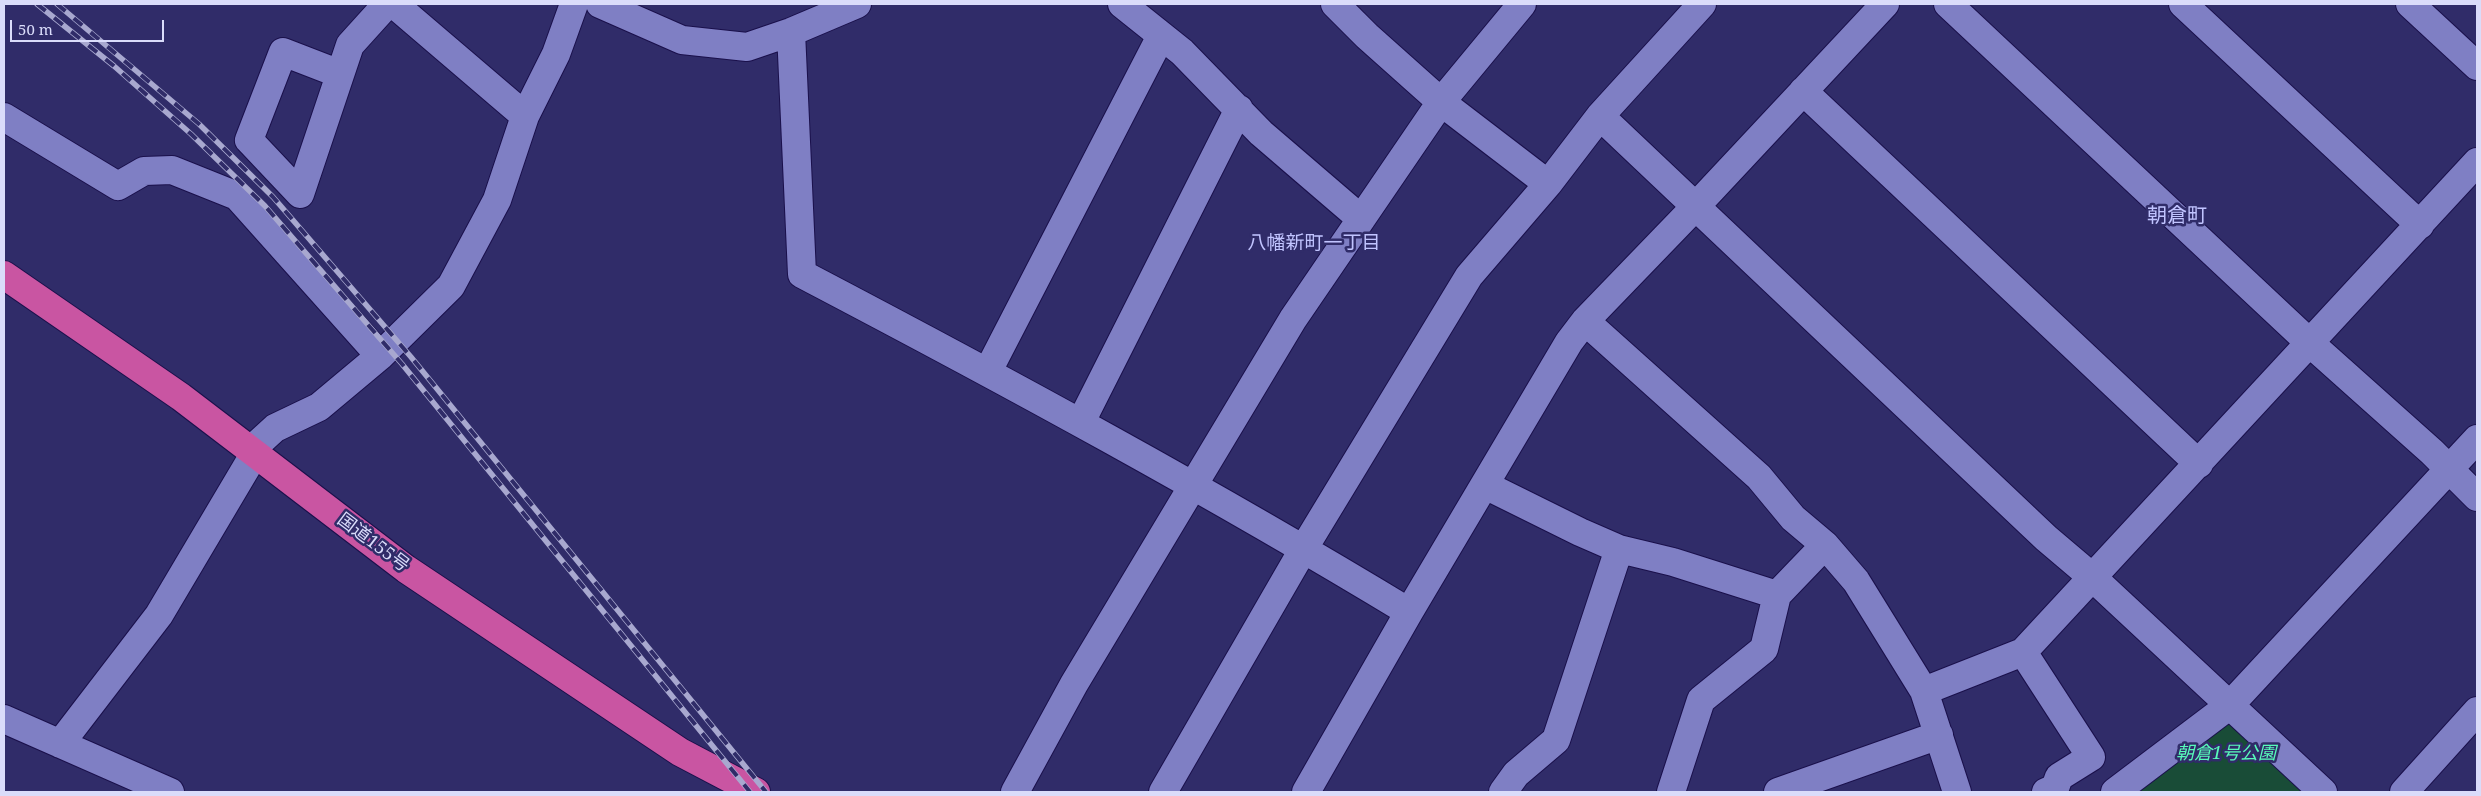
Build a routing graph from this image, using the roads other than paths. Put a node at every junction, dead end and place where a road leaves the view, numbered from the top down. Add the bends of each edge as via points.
1 (387, 4) edge
2 (394, 4) edge
3 (574, 4) edge
4 (600, 4) edge
5 (857, 4) edge
6 (1122, 4) edge
7 (1335, 4) edge
8 (1522, 4) edge
9 (1702, 4) edge
10 (1884, 4) edge
11 (1948, 4) edge
12 (2183, 4) edge
13 (2410, 4) edge
14 (791, 32) junction
15 (1161, 36) junction
16 (2477, 66) edge
17 (340, 74) junction
18 (1803, 91) junction
19 (1441, 102) junction
20 (1239, 109) junction
21 (525, 116) junction
22 (1600, 116) junction
23 (4, 118) edge
24 (2477, 162) edge
25 (1548, 184) junction
26 (1696, 206) junction
27 (1360, 218) junction
28 (2420, 225) junction
29 (4, 274) edge
30 (1585, 321) junction
31 (2311, 344) junction
32 (380, 356) junction
33 (988, 371) junction
34 (1081, 422) junction
35 (2477, 438) edge
36 (255, 453) junction
37 (2199, 464) junction
38 (2449, 470) junction
39 (1485, 485) junction
40 (1193, 487) junction
41 (2477, 497) edge
42 (1825, 545) junction
43 (1304, 548) junction
44 (1619, 549) junction
45 (2092, 577) junction
46 (1777, 595) junction
47 (1409, 612) junction
48 (2023, 652) junction
49 (1924, 691) junction
50 (2230, 705) junction
51 (2477, 711) edge
52 (4, 718) edge
53 (1939, 735) junction
54 (60, 744) junction
55 (1022, 790) edge
56 (170, 792) edge
57 (756, 792) edge
58 (1164, 792) edge
59 (1306, 792) edge
60 (1504, 792) edge
61 (1670, 792) edge
62 (1778, 792) edge
63 (1957, 792) edge
64 (2046, 792) edge
65 (2115, 792) edge
66 (2323, 792) edge
67 (2404, 792) edge

1 - 17 street via 350,45
2 - 21 street
3 - 21 street via 556,54
4 - 14 street via 682,40 747,47
5 - 14 street
6 - 15 street
7 - 19 street
8 - 19 street
9 - 22 street
10 - 18 street
11 - 31 street
12 - 28 street
13 - 16 street
14 - 33 street via 802,274
15 - 20 street via 1182,52
15 - 33 street
17 - 17 street via 337,83 300,194 249,140 283,52
18 - 26 street
18 - 37 street
19 - 25 street
19 - 27 street
20 - 27 street via 1261,133
20 - 34 street
21 - 32 street via 497,200 451,286
22 - 25 street
22 - 26 street
23 - 32 street via 118,186 144,171 172,170 237,196
24 - 28 street
25 - 43 street via 1469,276
26 - 30 street
26 - 45 street via 2032,525
27 - 40 street via 1293,319
28 - 31 street
29 - 36 highway, 国道155号 via 166,386
30 - 39 street via 1569,342
30 - 42 street via 1758,477 1794,518
31 - 37 street
31 - 38 street
32 - 36 street via 319,407 275,428 252,449
33 - 34 street
34 - 40 street
35 - 38 street
36 - 54 street via 159,615
36 - 57 highway, 国道155号 via 414,574 680,752
37 - 45 street
38 - 41 street
38 - 50 street
39 - 44 street
39 - 47 street
40 - 43 street
40 - 55 street via 1074,684
42 - 46 street
42 - 49 street via 1856,581
43 - 47 street
43 - 58 street
44 - 46 street
44 - 60 street via 1556,740 1516,774
45 - 48 street
45 - 50 street
46 - 61 street via 1764,649 1701,700
47 - 59 street
48 - 49 street
48 - 64 street via 2091,757 2058,778 2055,788
49 - 53 street
50 - 65 street
50 - 66 street
51 - 67 street
52 - 54 street
53 - 62 street
53 - 63 street
54 - 56 street

